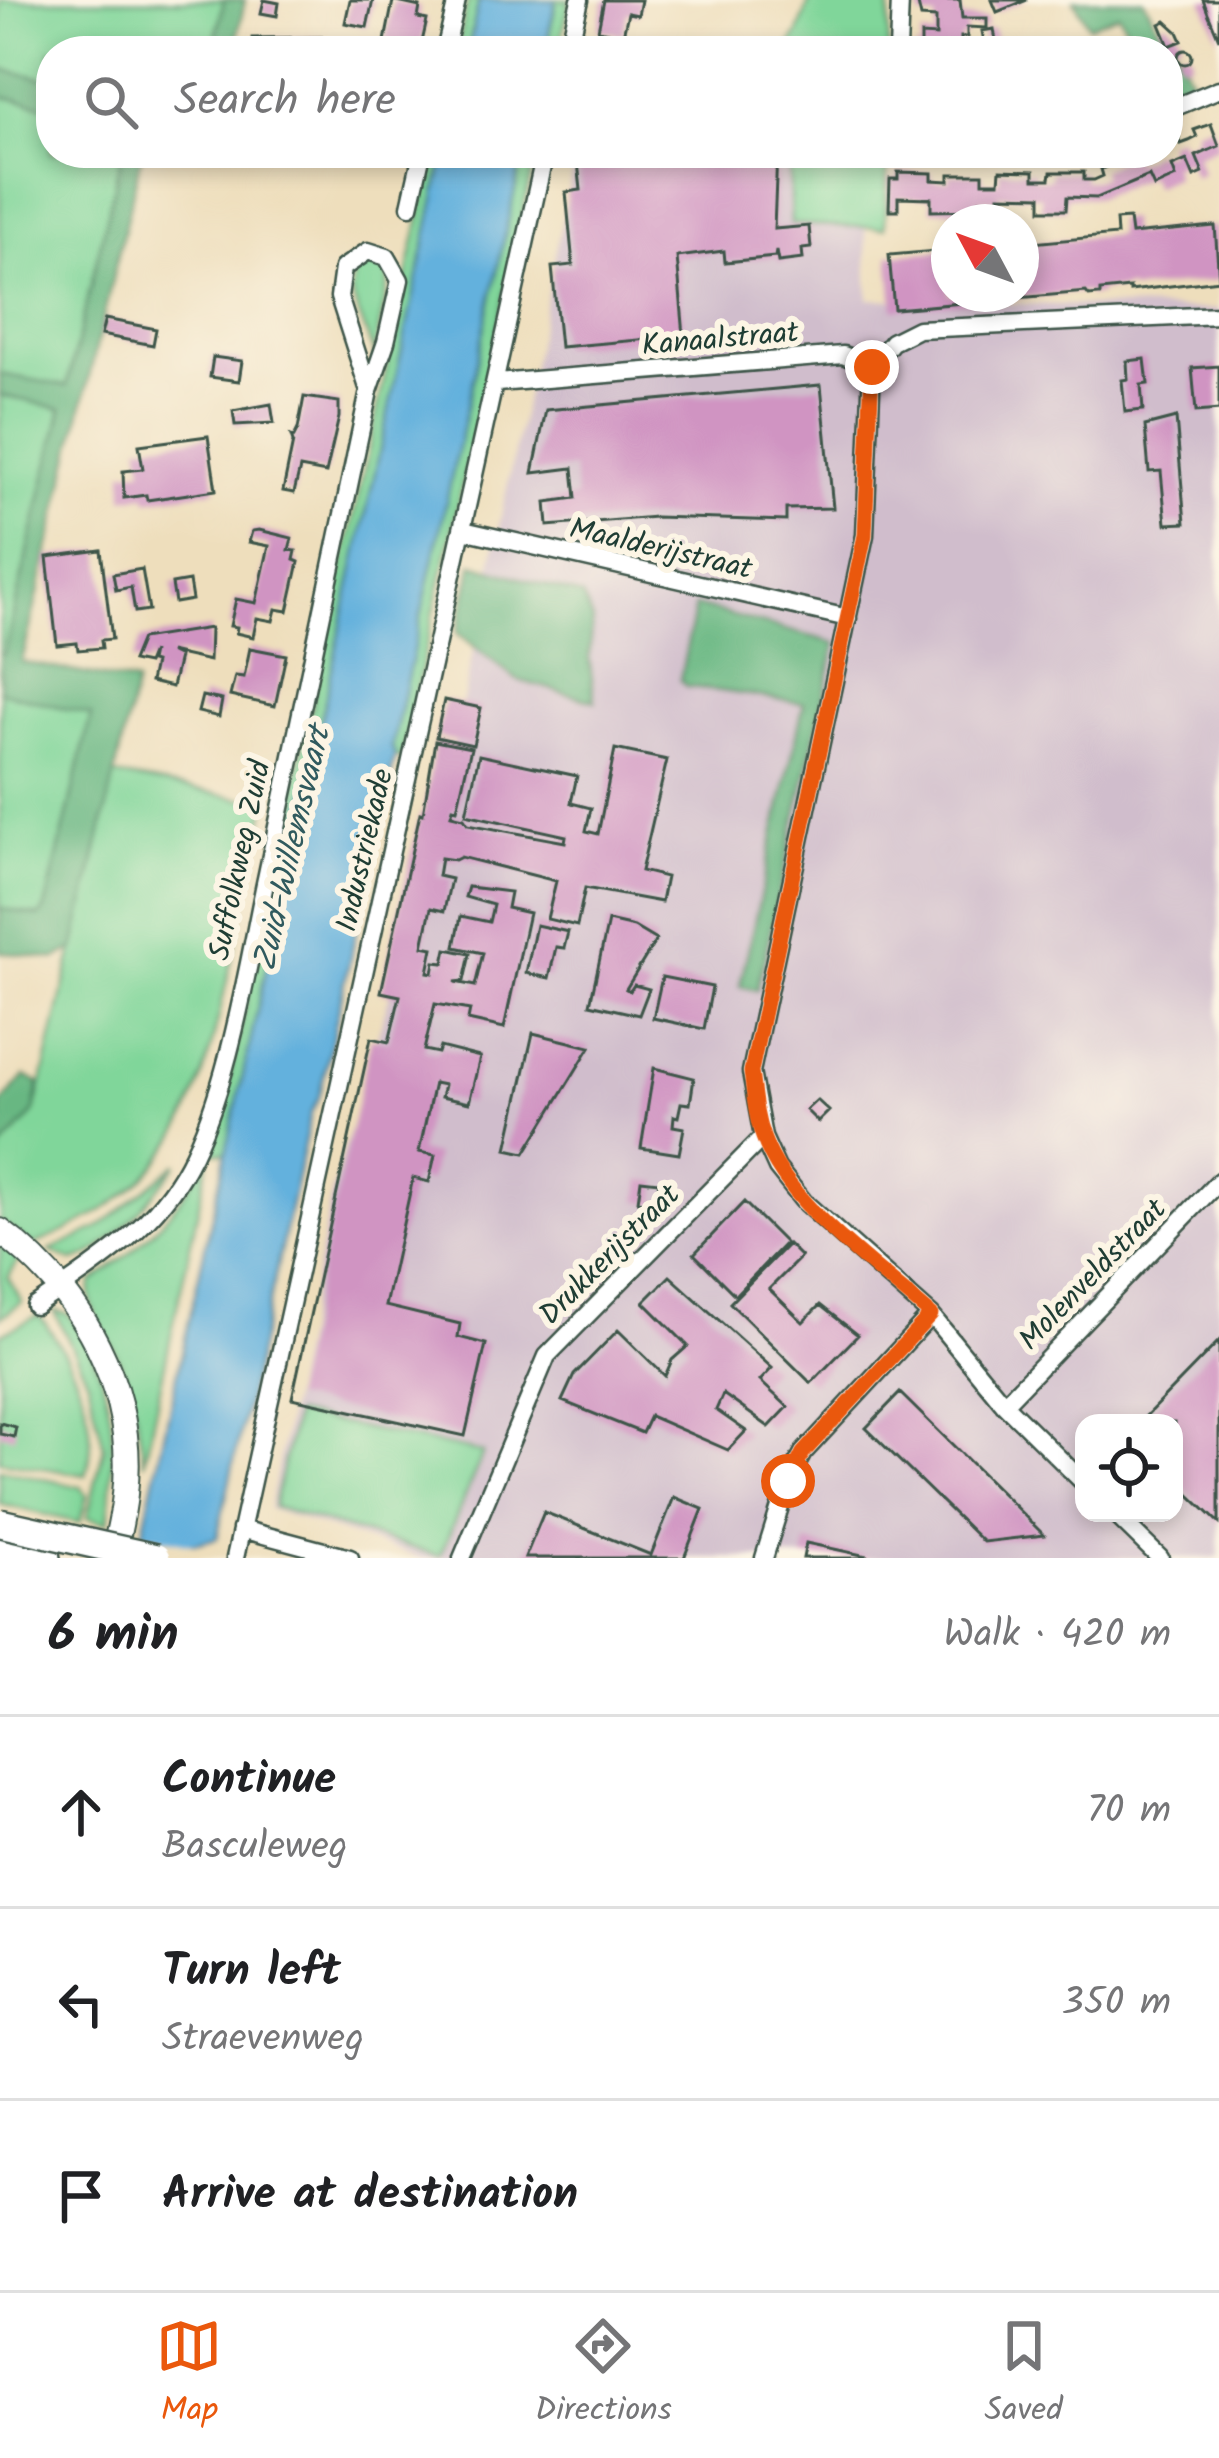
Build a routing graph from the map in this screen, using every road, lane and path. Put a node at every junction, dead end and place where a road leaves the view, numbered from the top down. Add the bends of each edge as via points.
1 (457, 0) edge
2 (580, 0) edge
3 (900, 0) edge
4 (449, 36) edge
5 (572, 36) edge
6 (899, 36) edge
7 (1219, 88) edge
8 (1183, 104) edge
9 (419, 168) edge
10 (542, 168) edge
11 (410, 206) dead end
12 (1219, 315) edge
13 (872, 367) junction
14 (497, 383) junction
15 (369, 391) junction
16 (463, 530) junction
17 (848, 618) junction
18 (763, 1137) junction
19 (1219, 1181) edge
20 (0, 1231) edge
21 (63, 1287) junction
22 (35, 1306) dead end
23 (931, 1315) junction
24 (1004, 1404) junction
25 (1075, 1474) edge
26 (0, 1522) edge
27 (1123, 1522) edge
28 (241, 1529) junction
29 (0, 1548) edge
30 (46, 1558) edge
31 (113, 1558) edge
32 (156, 1558) edge
33 (235, 1558) edge
34 (350, 1558) edge
35 (462, 1558) edge
36 (764, 1558) edge
37 (1160, 1558) edge

1 - 4 street
2 - 5 street
3 - 6 street
7 - 8 street
9 - 11 street
10 - 14 street, Industriekade
12 - 13 street via 918,329 892,342
13 - 14 street, Kanaalstraat via 843,355
13 - 17 street via 865,535
14 - 16 street, Industriekade
15 - 15 street, Suffolkweg Zuid via 400,280 387,257 368,251 343,268 339,297
15 - 21 street, Suffolkweg Zuid via 213,1110 160,1207
16 - 17 street, Maalderijstraat
16 - 28 street, Industriekade
17 - 18 street via 751,1072
18 - 23 street via 804,1202
18 - 35 street, Drukkerijstraat via 548,1356
19 - 24 street, Molenveldstraat
20 - 21 main road
21 - 22 street, Suffolkweg Zuid
21 - 31 main road via 98,1347 123,1425 126,1492
23 - 24 street
23 - 36 street via 803,1453
24 - 25 street
26 - 32 main road, bridge
27 - 37 street
28 - 33 street, Industriekade
28 - 34 street
29 - 30 main road

